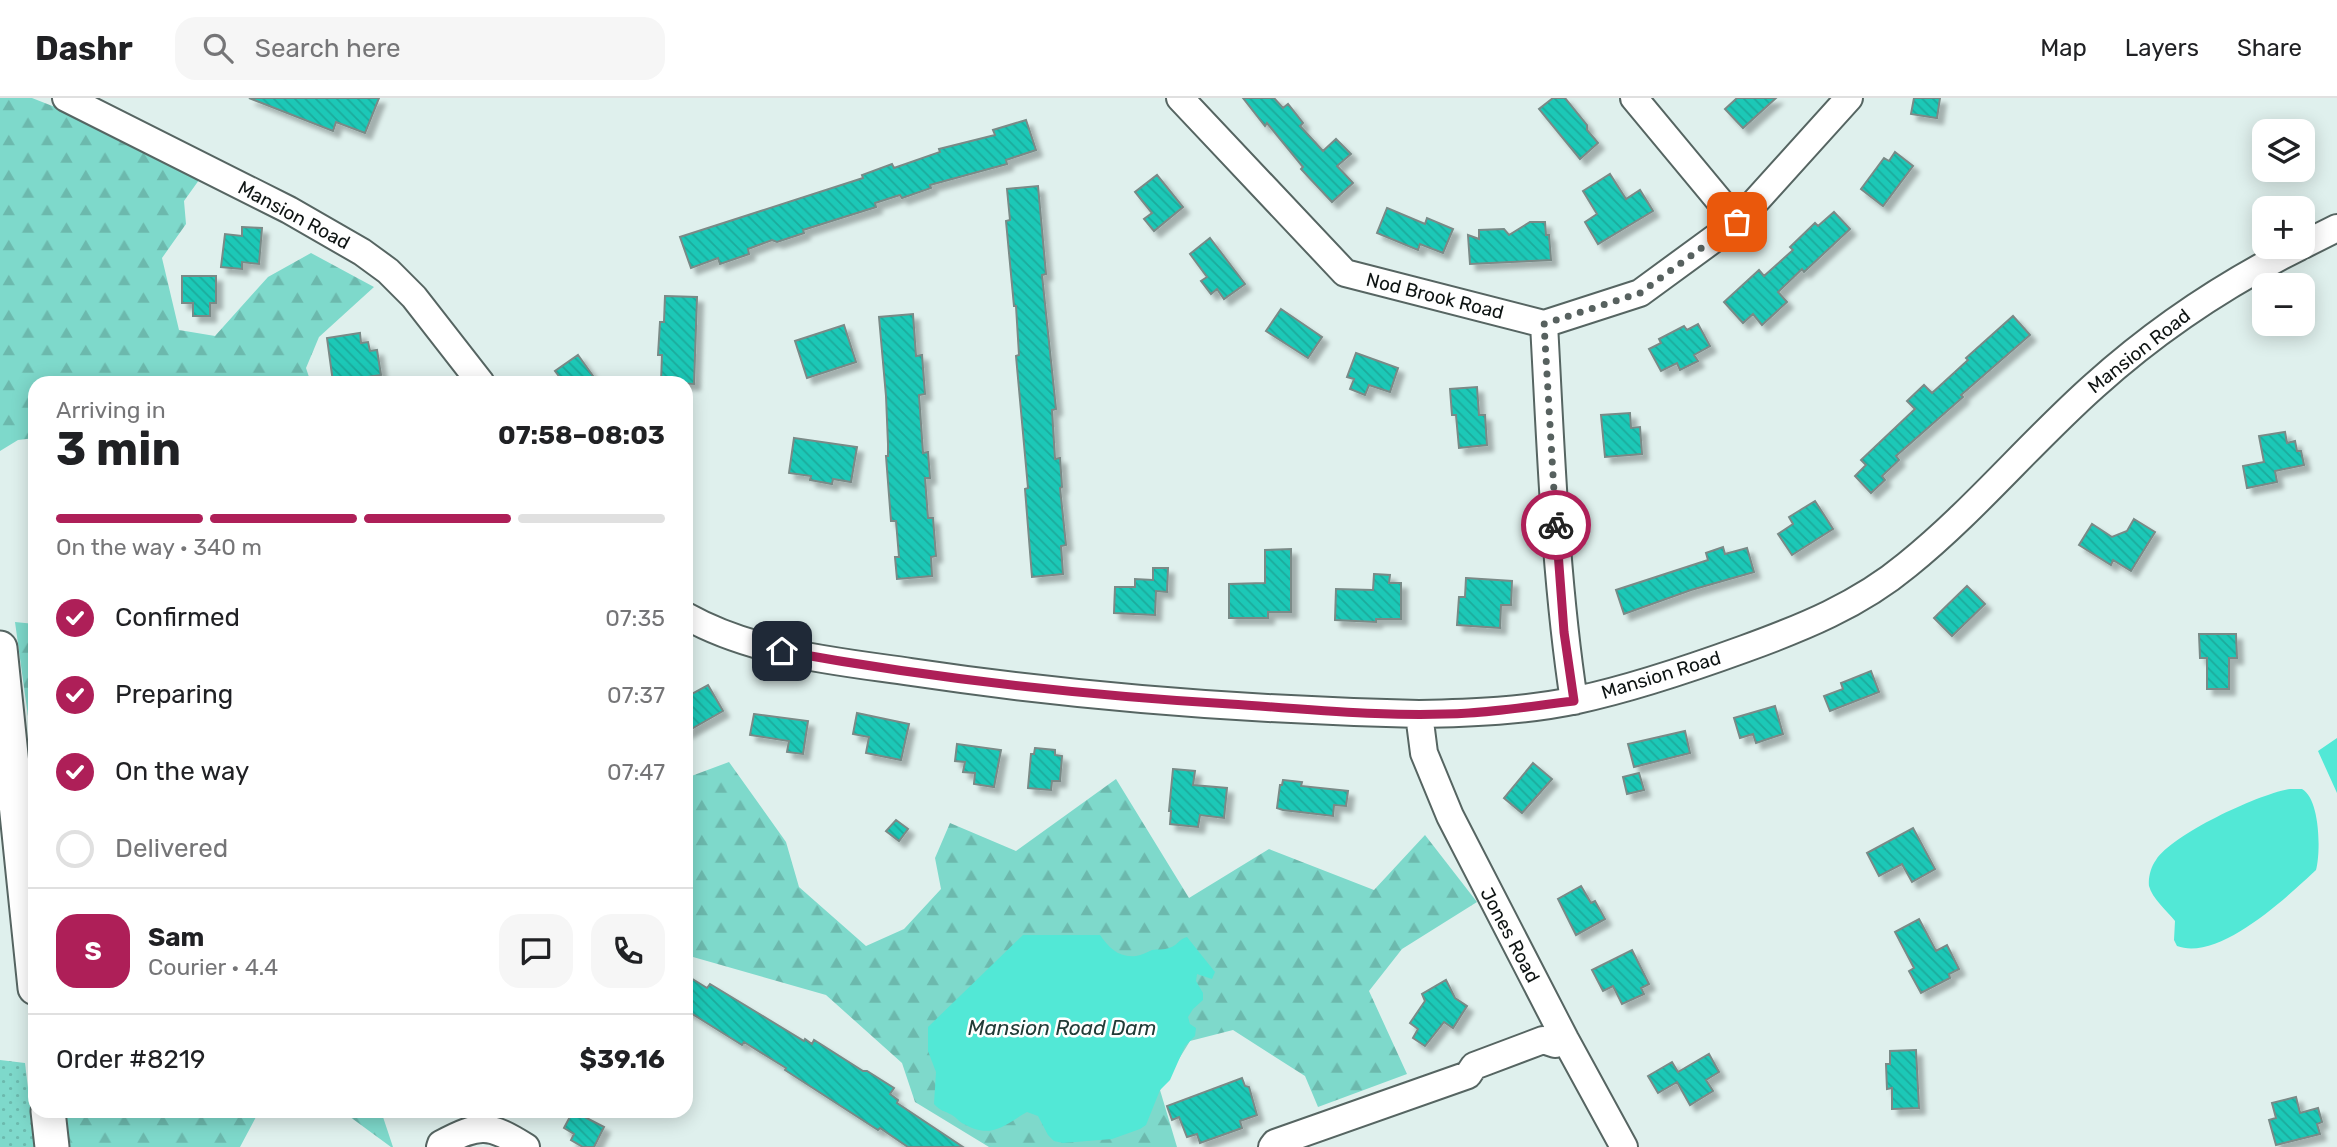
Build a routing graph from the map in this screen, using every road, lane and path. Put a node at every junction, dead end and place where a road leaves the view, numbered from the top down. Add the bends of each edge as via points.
1 (66, 98) edge
2 (1180, 98) edge
3 (1634, 98) edge
4 (1849, 98) edge
5 (1737, 222) junction
6 (2337, 228) edge
7 (2315, 239) edge
8 (2277, 259) edge
9 (1544, 324) junction
10 (476, 376) edge
11 (693, 619) edge
12 (0, 648) edge
13 (1574, 701) junction
14 (1419, 714) junction
15 (28, 920) edge
16 (1560, 1041) junction
17 (49, 1118) edge
18 (52, 1147) edge
19 (440, 1147) edge
20 (526, 1147) edge
21 (1272, 1147) edge
22 (1624, 1147) edge

1 - 10 street, Mansion Road via 289,210 362,252 414,297
2 - 9 street, Nod Brook Road via 1345,273
3 - 5 street
4 - 5 street
5 - 9 street via 1640,293
6 - 7 street, Mansion Road
8 - 13 street, Mansion Road via 2224,288 2138,348 1933,543 1873,591 1785,634
9 - 13 street via 1552,484
11 - 14 street, Mansion Road via 770,649 964,680 1137,698
12 - 15 main road
13 - 14 street, Mansion Road
14 - 16 street, Jones Road via 1424,753 1434,781
16 - 21 street via 1549,1058 1482,1081 1468,1075
16 - 22 street, Jones Road
17 - 18 main road
19 - 20 street via 483,1127

